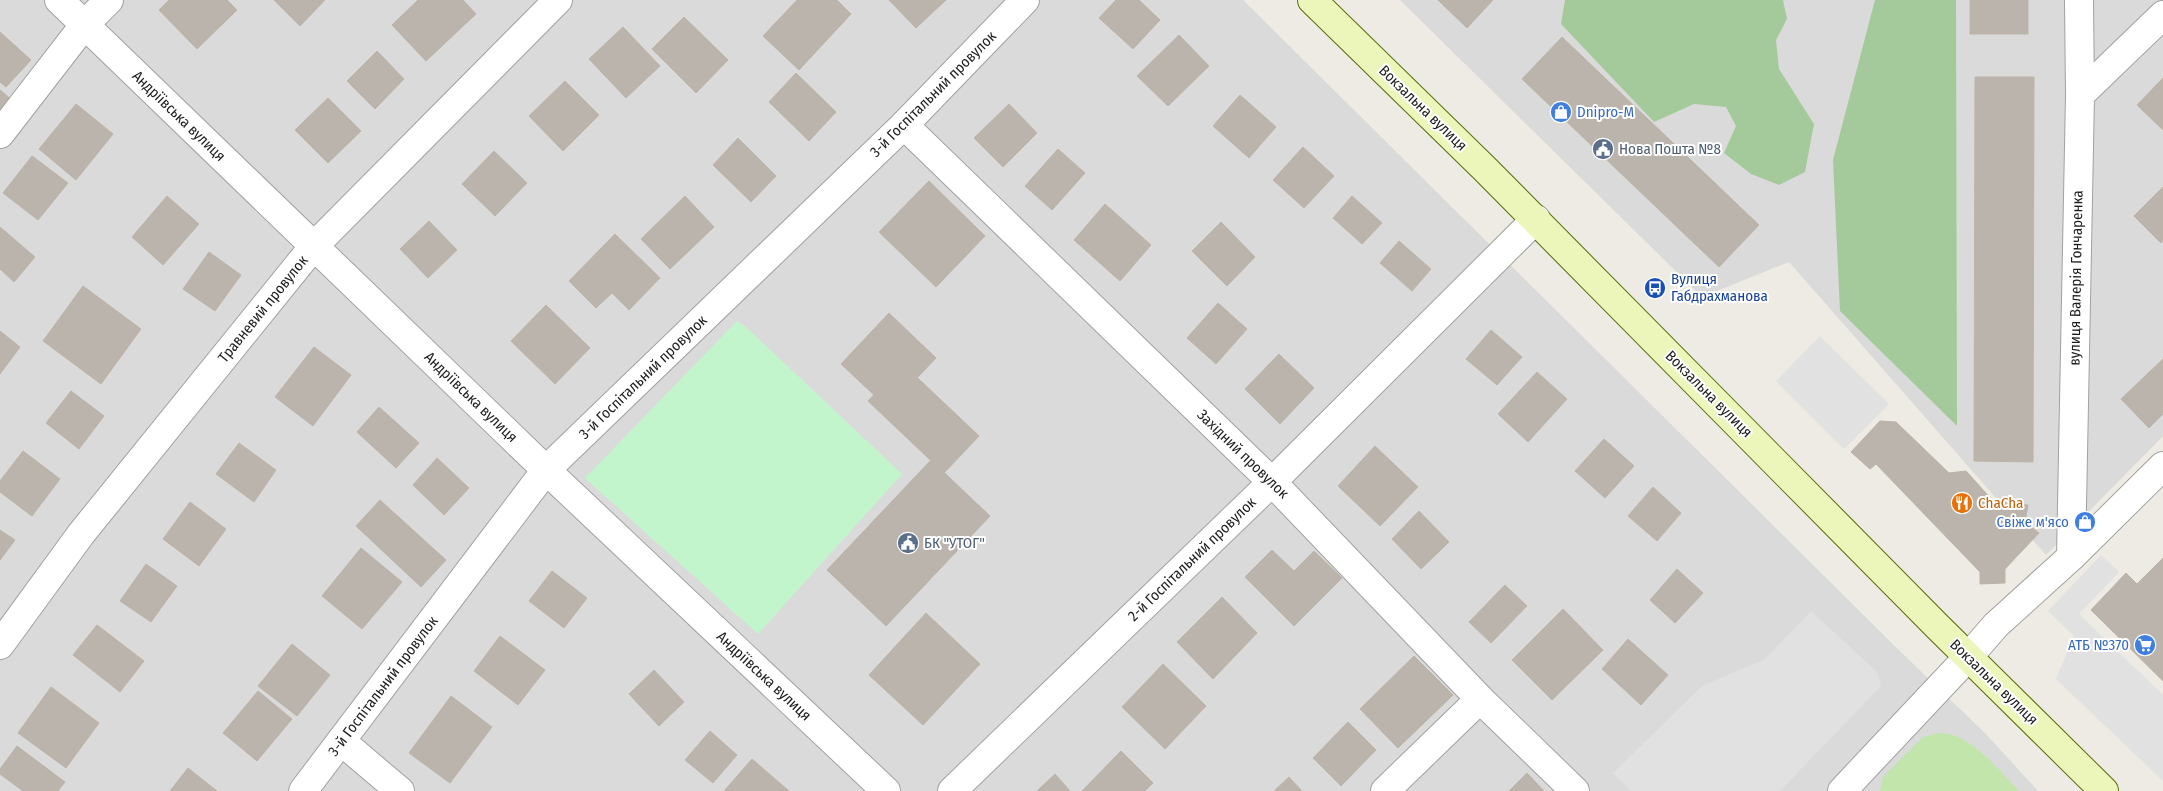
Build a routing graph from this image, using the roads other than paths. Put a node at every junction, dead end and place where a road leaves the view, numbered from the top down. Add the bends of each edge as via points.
1 (59, 0) edge
2 (109, 0) edge
3 (558, 0) edge
4 (1025, 0) edge
5 (1312, 0) edge
6 (2079, 0) edge
7 (2163, 15) edge
8 (85, 24) junction
9 (2080, 95) junction
10 (904, 125) junction
11 (0, 134) edge
12 (1536, 220) junction
13 (313, 247) junction
14 (2163, 466) edge
15 (546, 470) junction
16 (1272, 482) junction
17 (2071, 557) junction
18 (0, 645) edge
19 (1969, 656) junction
20 (1480, 698) junction
21 (341, 741) junction
22 (304, 791) edge
23 (400, 791) edge
24 (886, 791) edge
25 (952, 791) edge
26 (1385, 791) edge
27 (1575, 791) edge
28 (1842, 791) edge
29 (2104, 791) edge

1 - 8 street, Андріївська вулиця
2 - 8 street
3 - 13 street, Травневий провулок
4 - 10 street, 3-й Госпітальний провулок
5 - 12 main road, Вокзальна вулиця
6 - 9 street, вулиця Валерія Гончаренка
7 - 9 street
8 - 11 street
8 - 13 street, Андріївська вулиця
9 - 17 street, вулиця Валерія Гончаренка
10 - 15 street, 3-й Госпітальний провулок
10 - 16 street, Західний провулок
12 - 16 street, 2-й Госпітальний провулок
12 - 19 main road, Вокзальна вулиця
13 - 15 street, Андріївська вулиця
13 - 18 street, Травневий провулок via 81,534
14 - 17 street
15 - 21 street, 3-й Госпітальний провулок
15 - 24 street, Андріївська вулиця
16 - 20 street, Західний провулок
16 - 25 street, 2-й Госпітальний провулок
17 - 19 street via 1996,625
19 - 28 street
19 - 29 main road, Вокзальна вулиця
20 - 26 street
20 - 27 street, Західний провулок
21 - 22 street, 3-й Госпітальний провулок
21 - 23 street

